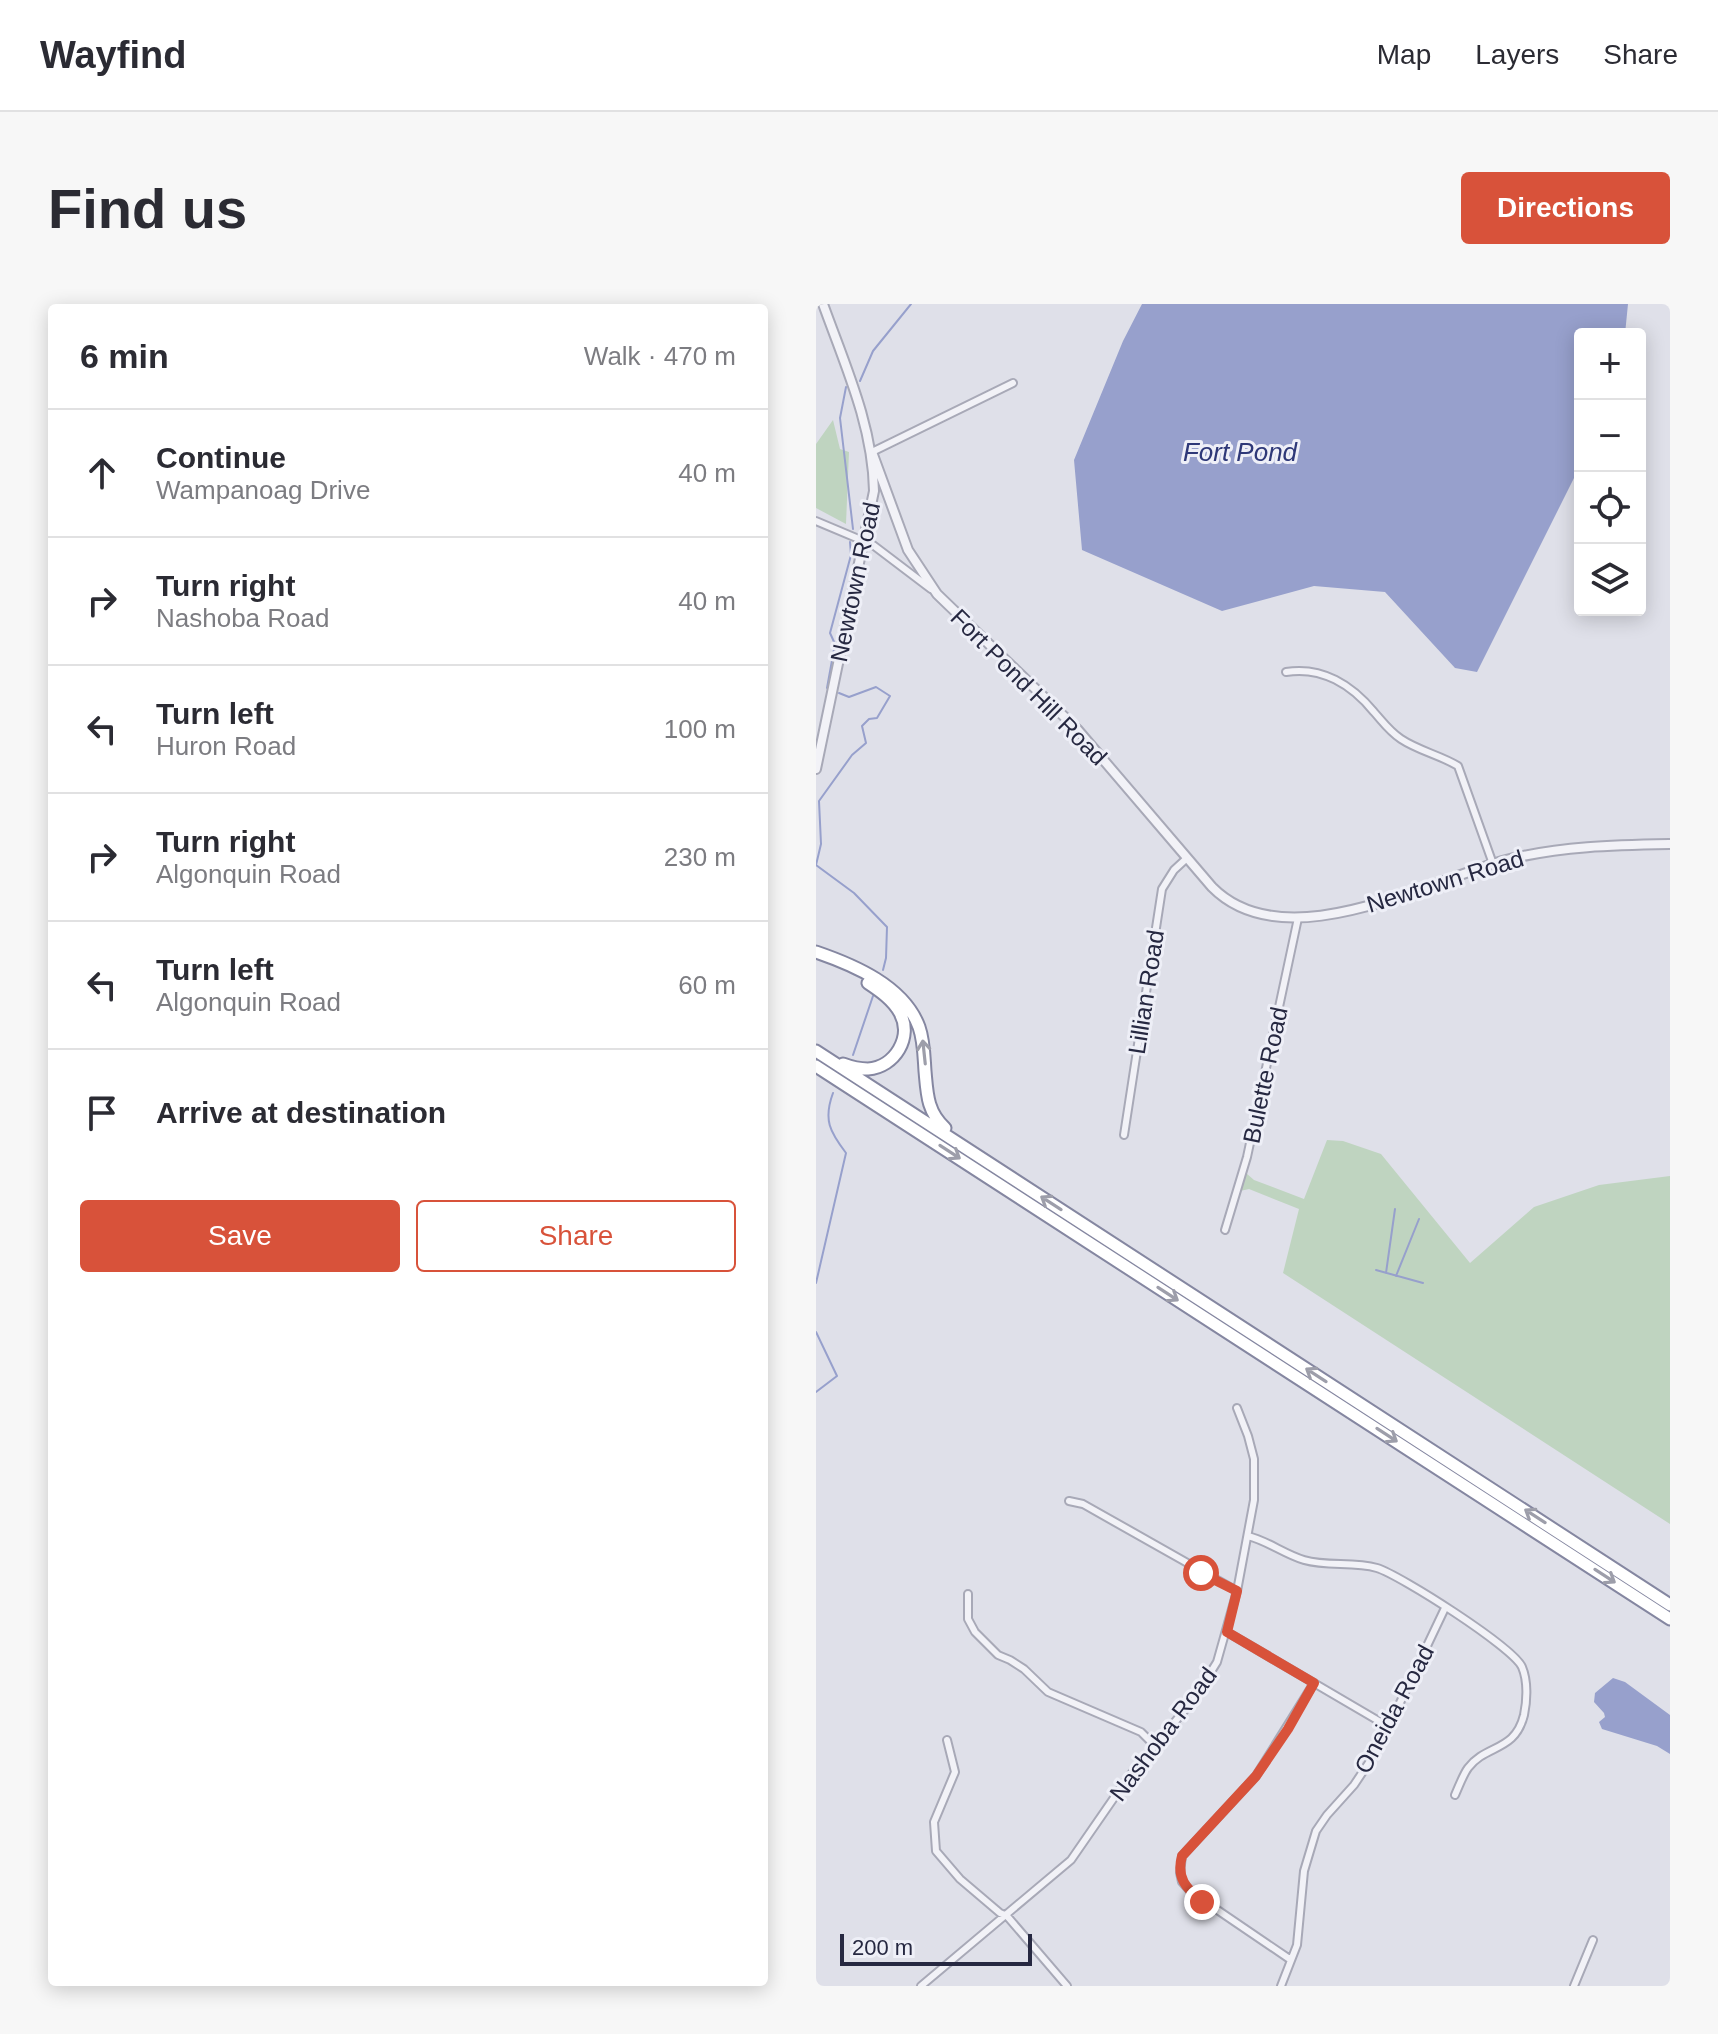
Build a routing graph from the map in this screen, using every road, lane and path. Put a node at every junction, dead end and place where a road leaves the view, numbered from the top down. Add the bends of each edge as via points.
1 (823, 304) edge
2 (1013, 383) dead end
3 (872, 452) junction
4 (816, 521) edge
5 (865, 542) junction
6 (937, 594) junction
7 (1286, 672) dead end
8 (816, 769) edge
9 (1670, 844) edge
10 (1187, 858) junction
11 (1493, 864) junction
12 (1224, 898) joint
13 (1298, 918) junction
14 (818, 954) edge
15 (816, 1051) edge
16 (831, 1061) junction
17 (816, 1066) edge
18 (887, 1105) junction
19 (1124, 1135) dead end
20 (962, 1146) junction
21 (1225, 1230) dead end
22 (1237, 1408) dead end
23 (1069, 1501) dead end
24 (1248, 1536) junction
25 (1237, 1591) junction
26 (968, 1594) dead end
27 (1670, 1605) edge
28 (1445, 1608) junction
29 (1670, 1619) edge
30 (1227, 1632) junction
31 (1314, 1683) junction
32 (1389, 1727) junction
33 (947, 1740) dead end
34 (1154, 1745) junction
35 (1455, 1795) dead end
36 (1007, 1916) junction
37 (1593, 1940) dead end
38 (1291, 1960) junction
39 (921, 1986) edge
40 (1067, 1986) edge
41 (1281, 1986) edge
42 (1574, 1986) edge

1 - 3 street, Newtown Road
2 - 3 street
3 - 5 street, Newtown Road via 874,491
3 - 6 street, Fort Pond Hill Road via 908,550
4 - 5 street
5 - 6 street
5 - 8 street, Newtown Road
6 - 10 street, Fort Pond Hill Road via 1077,729
7 - 11 street via 1311,670 1338,682 1395,735 1458,766
9 - 11 street, Newtown Road via 1565,849
10 - 12 street, Fort Pond Hill Road
10 - 19 street, Lillian Road via 1162,889
11 - 13 street, Newtown Road via 1376,903
12 - 13 street, Newtown Road via 1262,916
13 - 21 street, Bulette Road via 1247,1157
14 - 16 highway via 874,987 894,1003 904,1022 898,1053 883,1064 867,1069
20 -> 14 highway via 929,1107 923,1041 906,1004 883,984
15 - 16 highway
16 - 18 highway
17 - 18 highway
18 - 20 highway
18 -> 29 highway
27 -> 20 highway
22 - 24 street, Nashoba Road via 1256,1480
23 - 25 street
24 - 25 street, Nashoba Road
24 - 28 street via 1307,1561 1378,1568
25 - 30 street, Nashoba Road
26 - 34 street via 968,1619 998,1655 1017,1664 1048,1692 1141,1732
28 - 32 street, Oneida Road
28 - 35 street via 1516,1657 1526,1696 1517,1733 1469,1767
30 - 31 street
30 - 34 street, Nashoba Road via 1207,1681
31 - 32 street
31 - 38 street via 1256,1776 1180,1863 1182,1882 1191,1892
32 - 38 street, Oneida Road via 1354,1785 1316,1831 1304,1871
33 - 36 street via 955,1772 934,1822 936,1851 960,1879
34 - 36 street, Nashoba Road via 1071,1860
36 - 39 street, Nashoba Road
36 - 40 street
37 - 42 street
38 - 41 street, Oneida Road

